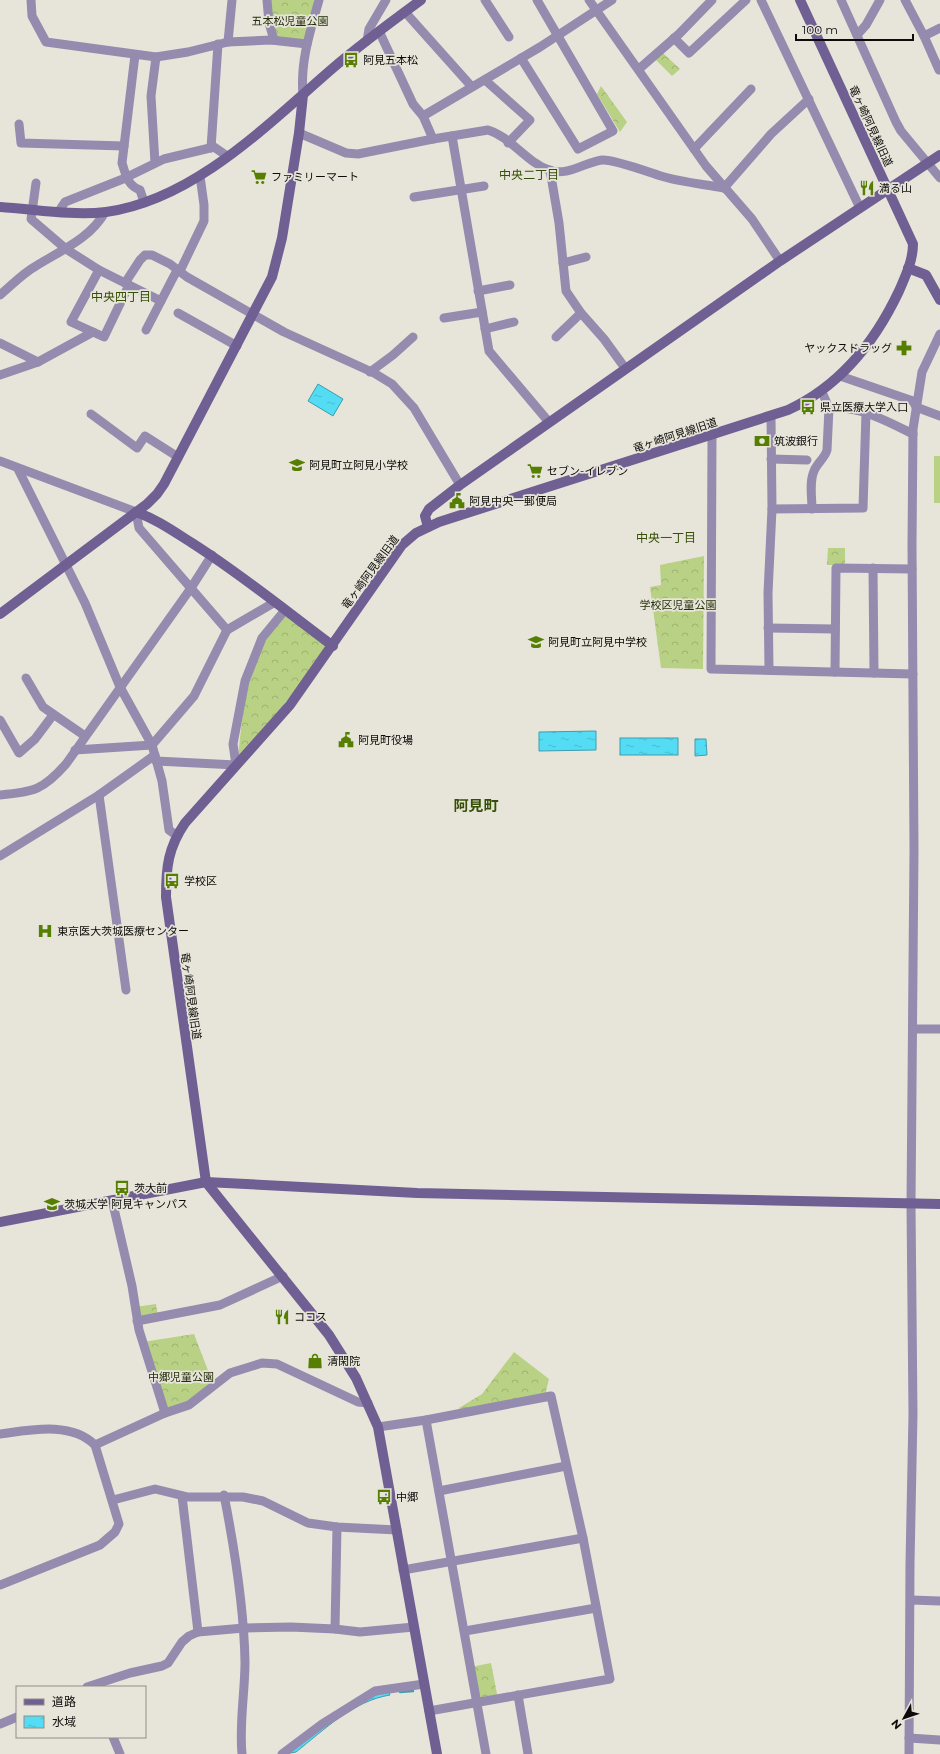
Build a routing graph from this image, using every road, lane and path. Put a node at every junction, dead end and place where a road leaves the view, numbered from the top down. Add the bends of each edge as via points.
1 (31, 0) edge
2 (232, 0) edge
3 (267, 0) edge
4 (319, 0) edge
5 (386, 0) edge
6 (421, 0) edge
7 (485, 0) edge
8 (538, 0) edge
9 (589, 0) edge
10 (612, 0) edge
11 (712, 0) edge
12 (746, 0) edge
13 (761, 0) edge
14 (800, 0) edge
15 (841, 0) edge
16 (880, 0) edge
17 (906, 0) edge
18 (596, 10) junction
19 (405, 12) junction
20 (940, 28) edge
21 (379, 31) junction
22 (857, 35) junction
23 (558, 36) junction
24 (924, 36) junction
25 (509, 37) dead end
26 (674, 38) junction
27 (274, 40) junction
28 (367, 41) junction
29 (223, 43) junction
30 (307, 44) junction
31 (135, 55) junction
32 (156, 57) junction
33 (522, 58) junction
34 (639, 69) junction
35 (939, 70) edge
36 (485, 80) junction
37 (472, 87) junction
38 (751, 89) dead end
39 (303, 95) junction
40 (809, 99) junction
41 (423, 116) junction
42 (19, 124) dead end
43 (299, 133) junction
44 (452, 136) junction
45 (432, 139) junction
46 (508, 143) junction
47 (124, 146) junction
48 (211, 148) junction
49 (694, 149) junction
50 (940, 155) edge
51 (227, 156) junction
52 (929, 162) junction
53 (156, 163) junction
54 (550, 170) junction
55 (200, 176) junction
56 (126, 177) junction
57 (940, 178) edge
58 (36, 183) dead end
59 (484, 186) dead end
60 (724, 188) junction
61 (461, 190) junction
62 (888, 190) junction
63 (414, 197) dead end
64 (144, 202) junction
65 (0, 207) edge
66 (860, 208) junction
67 (31, 209) junction
68 (59, 211) junction
69 (105, 212) junction
70 (66, 249) junction
71 (586, 257) dead end
72 (780, 261) junction
73 (563, 263) junction
74 (908, 268) junction
75 (99, 270) junction
76 (180, 271) junction
77 (127, 284) junction
78 (510, 285) dead end
79 (478, 291) junction
80 (0, 295) edge
81 (940, 300) edge
82 (161, 301) junction
83 (482, 312) junction
84 (178, 313) dead end
85 (581, 313) junction
86 (253, 316) junction
87 (444, 318) dead end
88 (514, 322) dead end
89 (485, 329) junction
90 (146, 330) dead end
91 (93, 332) junction
92 (940, 334) edge
93 (413, 336) dead end
94 (556, 337) dead end
95 (0, 343) edge
96 (237, 346) junction
97 (38, 362) junction
98 (625, 368) junction
99 (370, 372) junction
100 (0, 375) edge
101 (840, 376) junction
102 (822, 392) junction
103 (916, 407) junction
104 (829, 408) junction
105 (866, 413) junction
106 (91, 414) dead end
107 (771, 416) junction
108 (940, 416) edge
109 (548, 421) junction
110 (913, 434) junction
111 (712, 436) junction
112 (178, 457) junction
113 (771, 460) junction
114 (807, 460) dead end
115 (0, 461) edge
116 (18, 469) junction
117 (460, 485) junction
118 (772, 509) junction
119 (812, 509) junction
120 (136, 512) junction
121 (428, 527) junction
122 (212, 555) junction
123 (64, 564) junction
124 (873, 568) junction
125 (912, 569) junction
126 (191, 588) junction
127 (275, 602) junction
128 (285, 610) junction
129 (0, 614) edge
130 (768, 628) junction
131 (835, 629) junction
132 (227, 630) junction
133 (333, 646) junction
134 (769, 670) junction
135 (835, 672) junction
136 (874, 673) junction
137 (913, 674) junction
138 (26, 678) dead end
139 (120, 687) junction
140 (53, 715) junction
141 (0, 720) edge
142 (84, 736) junction
143 (152, 745) junction
144 (75, 750) junction
145 (155, 758) junction
146 (236, 766) junction
147 (0, 795) edge
148 (99, 795) junction
149 (176, 836) junction
150 (0, 856) edge
151 (126, 990) dead end
152 (913, 1028) junction
153 (940, 1029) edge
154 (206, 1182) junction
155 (112, 1200) junction
156 (911, 1204) junction
157 (940, 1204) edge
158 (0, 1222) edge
159 (283, 1276) junction
160 (137, 1321) junction
161 (368, 1403) junction
162 (165, 1413) junction
163 (426, 1420) junction
164 (378, 1427) junction
165 (0, 1434) edge
166 (95, 1444) junction
167 (566, 1466) junction
168 (439, 1491) junction
169 (224, 1495) junction
170 (182, 1496) junction
171 (113, 1500) junction
172 (337, 1527) junction
173 (397, 1530) junction
174 (583, 1538) junction
175 (452, 1561) junction
176 (403, 1570) junction
177 (0, 1585) edge
178 (911, 1600) junction
179 (940, 1601) edge
180 (596, 1608) junction
181 (414, 1627) junction
182 (244, 1628) junction
183 (335, 1629) junction
184 (465, 1631) junction
185 (198, 1632) junction
186 (424, 1684) junction
187 (93, 1686) edge
188 (518, 1695) junction
189 (477, 1703) junction
190 (429, 1711) junction
191 (16, 1717) edge
192 (0, 1724) edge
193 (113, 1738) edge
194 (909, 1738) junction
195 (940, 1740) edge
196 (120, 1754) edge
197 (242, 1754) edge
198 (282, 1754) edge
199 (437, 1754) edge
200 (486, 1754) edge
201 (528, 1754) edge
202 (909, 1754) edge

1 - 31 street via 32,16 46,42
2 - 29 street
3 - 27 street
4 - 30 street
5 - 28 street via 369,29
6 - 19 street
7 - 25 street
8 - 23 street
9 - 18 street
10 - 18 street
11 - 26 street
12 - 26 street via 689,53
13 - 40 street
14 - 62 street, 竜ヶ崎阿見線旧道
15 - 22 street
16 - 22 street via 866,25
17 - 24 street
18 - 23 street
18 - 34 street
19 - 21 street
19 - 37 street
20 - 24 street
21 - 28 street
21 - 41 street via 413,104
22 - 52 street via 901,131
23 - 33 street
23 - 33 street via 614,130 578,149
24 - 35 street
26 - 34 street
27 - 29 street
27 - 30 street
28 - 39 street
29 - 32 street
29 - 48 street
30 - 39 street via 301,75
31 - 32 street
31 - 47 street
32 - 53 street via 150,96
33 - 36 street
34 - 49 street
36 - 37 street
36 - 46 street via 530,120
37 - 41 street
38 - 49 street
39 - 43 street
39 - 51 street
40 - 60 street via 771,134
40 - 66 street
41 - 45 street
42 - 47 street via 21,142
43 - 45 street via 346,153 358,154
43 - 86 street via 278,257 272,277
44 - 45 street
44 - 46 street via 488,130
44 - 61 street
46 - 54 street via 527,158
47 - 56 street via 122,162
48 - 51 street via 214,147
48 - 53 street
49 - 60 street
50 - 52 street
51 - 55 street
52 - 57 street
52 - 62 street
53 - 56 street
54 - 60 street via 562,172 603,160 661,176
54 - 73 street
55 - 64 street via 182,187
55 - 76 street via 204,221
56 - 64 street via 132,187 140,190
56 - 68 street via 65,202
58 - 67 street
59 - 61 street
60 - 72 street via 738,200
61 - 63 street
61 - 79 street
62 - 66 street
62 - 74 street, 竜ヶ崎阿見線旧道 via 913,244
64 - 69 street
65 - 67 street
66 - 72 street
67 - 68 street
67 - 70 street via 31,219
68 - 69 street
69 - 70 street via 100,220
70 - 75 street
70 - 80 street via 35,266
71 - 73 street
72 - 98 street
73 - 85 street via 566,291
74 - 81 street via 926,275
74 - 101 street, 竜ヶ崎阿見線旧道 via 893,304 874,336
75 - 77 street
75 - 91 street via 71,322
76 - 77 street via 152,255 145,255
76 - 82 street via 175,274
76 - 86 street
77 - 82 street
77 - 91 street via 104,337
78 - 79 street
79 - 83 street
82 - 90 street
83 - 87 street
83 - 89 street
84 - 96 street
85 - 94 street
85 - 98 street
86 - 96 street
86 - 99 street
88 - 89 street
89 - 109 street via 489,351
91 - 97 street
92 - 103 street via 922,372
93 - 99 street via 394,355
95 - 97 street
96 - 112 street
97 - 100 street
98 - 109 street
99 - 117 street via 392,384 414,408
101 - 102 street, 竜ヶ崎阿見線旧道
101 - 103 street via 913,401
102 - 104 street
102 - 107 street, 竜ヶ崎阿見線旧道 via 802,404
103 - 108 street
103 - 110 street
104 - 105 street via 843,407
104 - 119 street via 826,456 814,470 812,477
105 - 110 street
105 - 119 street via 863,508
106 - 112 street via 137,448 144,436
107 - 111 street, 竜ヶ崎阿見線旧道
107 - 113 street
109 - 117 street
110 - 125 street
111 - 121 street, 竜ヶ崎阿見線旧道
111 - 134 street via 711,669
112 - 120 street via 157,494
113 - 114 street
113 - 118 street
115 - 116 street
116 - 120 street
116 - 123 street
117 - 121 street via 429,509 425,516
118 - 119 street
118 - 130 street
120 - 122 street via 151,517
120 - 123 street
120 - 126 street via 139,528
121 - 133 street, 竜ヶ崎阿見線旧道 via 402,545
122 - 126 street
122 - 127 street
123 - 129 street
123 - 139 street via 85,603
124 - 125 street
124 - 131 street via 836,568
124 - 136 street
125 - 137 street
126 - 132 street
126 - 139 street
127 - 128 street
127 - 132 street
128 - 133 street
128 - 146 street via 262,638 245,681 233,744
130 - 131 street
130 - 134 street
131 - 135 street
132 - 143 street via 194,696
133 - 146 street, 竜ヶ崎阿見線旧道 via 290,705
134 - 135 street
135 - 136 street
136 - 137 street
137 - 152 street
138 - 140 street via 43,707
139 - 142 street
139 - 143 street
140 - 141 street via 35,739 19,753
140 - 142 street
142 - 144 street
143 - 144 street
143 - 145 street
144 - 147 street via 51,780 34,790
145 - 146 street
145 - 148 street
145 - 149 street via 162,781 168,830
146 - 149 street, 竜ヶ崎阿見線旧道 via 187,820
148 - 150 street
148 - 151 street
149 - 154 street, 竜ヶ崎阿見線旧道 via 168,862 166,897
152 - 153 street
152 - 156 street
154 - 155 street
154 - 156 street via 417,1193
154 - 159 street
155 - 158 street
155 - 160 street via 132,1286
156 - 157 street
156 - 178 street
159 - 160 street via 220,1305
159 - 161 street via 342,1354
160 - 162 street
161 - 162 street via 358,1402 277,1364 262,1363 230,1373 189,1405
161 - 164 street
162 - 166 street
163 - 164 street
163 - 167 street via 550,1396
163 - 168 street
164 - 173 street
165 - 166 street via 39,1428 58,1429 86,1436
166 - 171 street
167 - 168 street
167 - 174 street
168 - 175 street
169 - 170 street
169 - 172 street via 263,1501 308,1523
169 - 182 street via 240,1587
170 - 171 street via 155,1489
170 - 185 street
171 - 177 street via 119,1524 115,1532 100,1545
172 - 173 street
172 - 183 street
173 - 176 street
174 - 175 street
174 - 180 street
175 - 176 street
175 - 184 street
176 - 181 street
178 - 179 street
178 - 194 street
180 - 184 street
180 - 188 street via 610,1679
181 - 183 street via 360,1632
181 - 186 street
182 - 183 street
182 - 185 street
182 - 197 street
184 - 189 street
185 - 187 street via 178,1647 168,1663
186 - 190 street
186 - 198 street via 375,1691 322,1724
188 - 189 street
188 - 201 street
189 - 190 street
189 - 200 street
190 - 199 street
191 - 192 street
193 - 196 street
194 - 195 street
194 - 202 street

